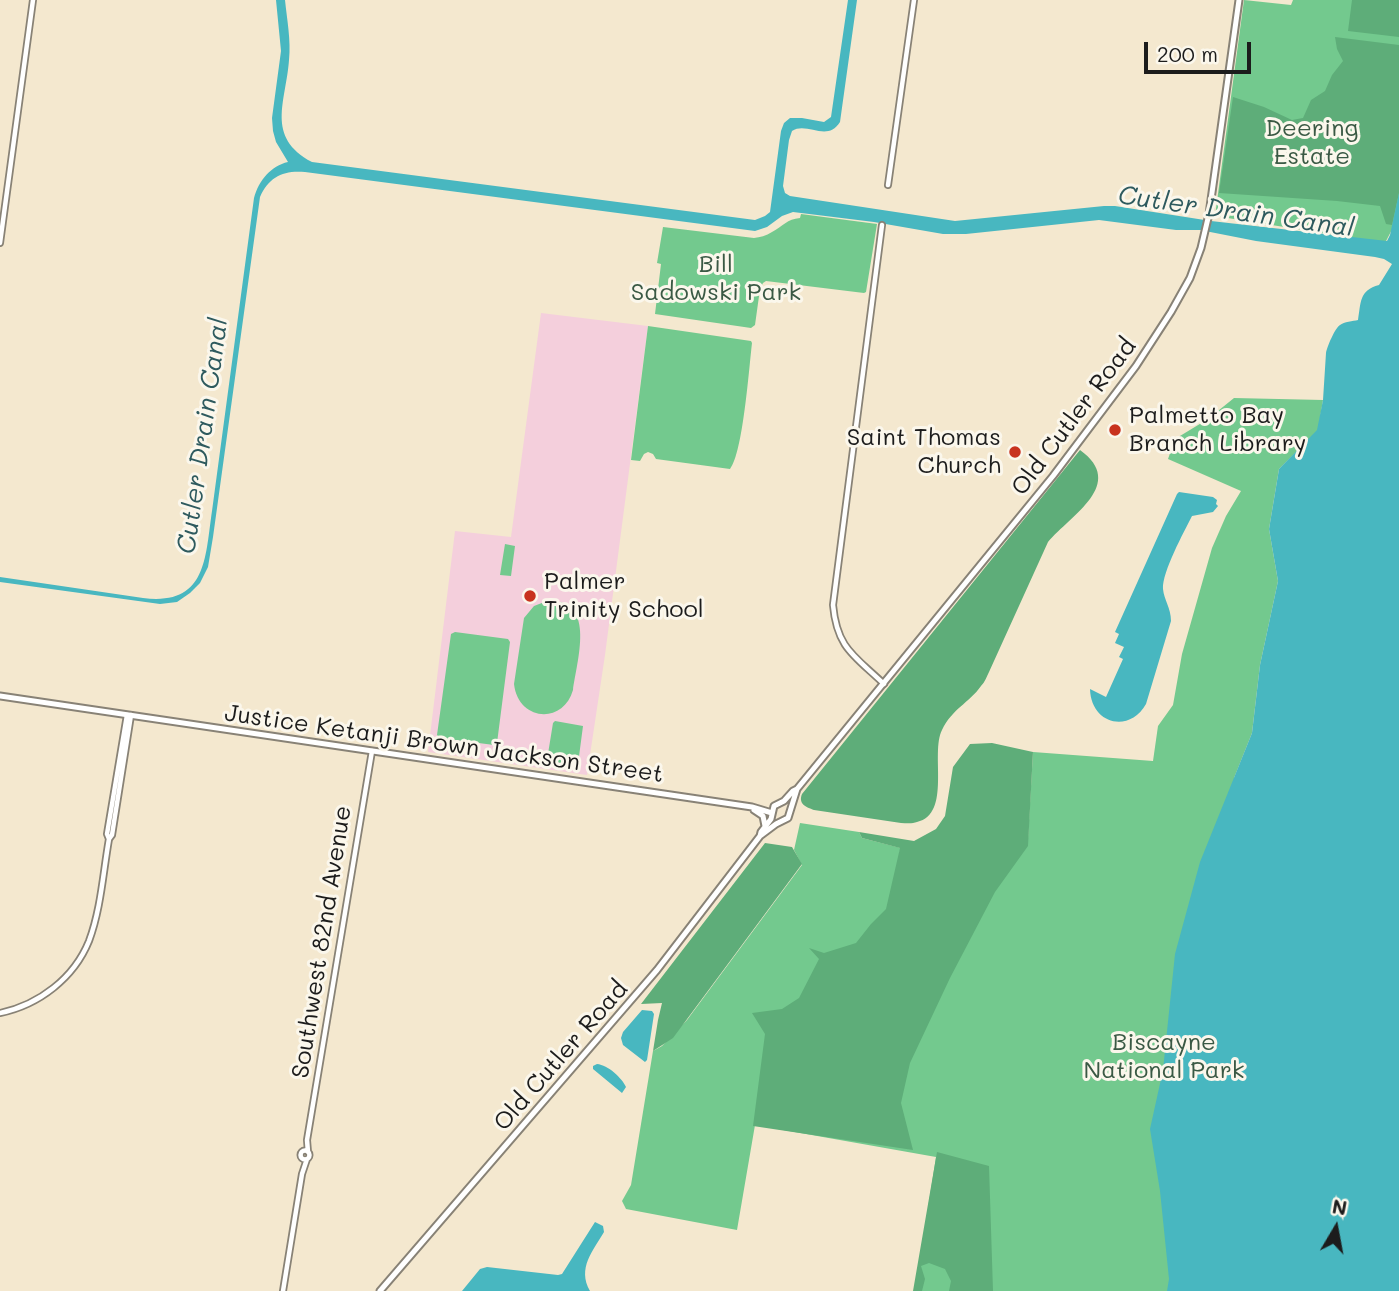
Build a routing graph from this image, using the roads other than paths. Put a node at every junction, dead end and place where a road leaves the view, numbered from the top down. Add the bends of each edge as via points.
1 (33, 0) edge
2 (914, 0) edge
3 (1239, 0) edge
4 (888, 185) dead end
5 (882, 225) dead end
6 (0, 243) edge
7 (884, 684) junction
8 (0, 696) edge
9 (129, 715) junction
10 (372, 751) junction
11 (797, 789) junction
12 (778, 804) junction
13 (752, 807) junction
14 (789, 810) junction
15 (772, 813) junction
16 (782, 820) junction
17 (765, 827) junction
18 (760, 836) junction
19 (0, 1013) edge
20 (283, 1291) edge
21 (380, 1291) edge

1 - 6 street
2 - 4 street
3 - 7 main road, Old Cutler Road via 1208,219 1186,284 1132,371 1053,476
5 - 7 street via 833,605 846,648
7 - 11 main road, Old Cutler Road
8 - 9 main road, Justice Ketanji Brown Jackson Street
9 - 10 main road, Justice Ketanji Brown Jackson Street
9 - 19 street via 112,835 87,945 62,980 43,996
10 - 13 main road, Justice Ketanji Brown Jackson Street
10 - 20 street, Southwest 82nd Avenue via 306,1151 300,1154 305,1159
11 - 12 main road, Old Cutler Road
11 - 14 main road, Old Cutler Road
12 - 13 main road, Justice Ketanji Brown Jackson Street
12 - 14 main road
12 - 15 main road
13 - 15 main road, Justice Ketanji Brown Jackson Street
13 - 17 main road via 763,816
14 - 16 main road
15 - 16 main road
15 - 17 main road, Old Cutler Road
16 - 18 main road, Old Cutler Road
17 - 18 main road, Old Cutler Road
18 - 21 main road, Old Cutler Road via 646,984

